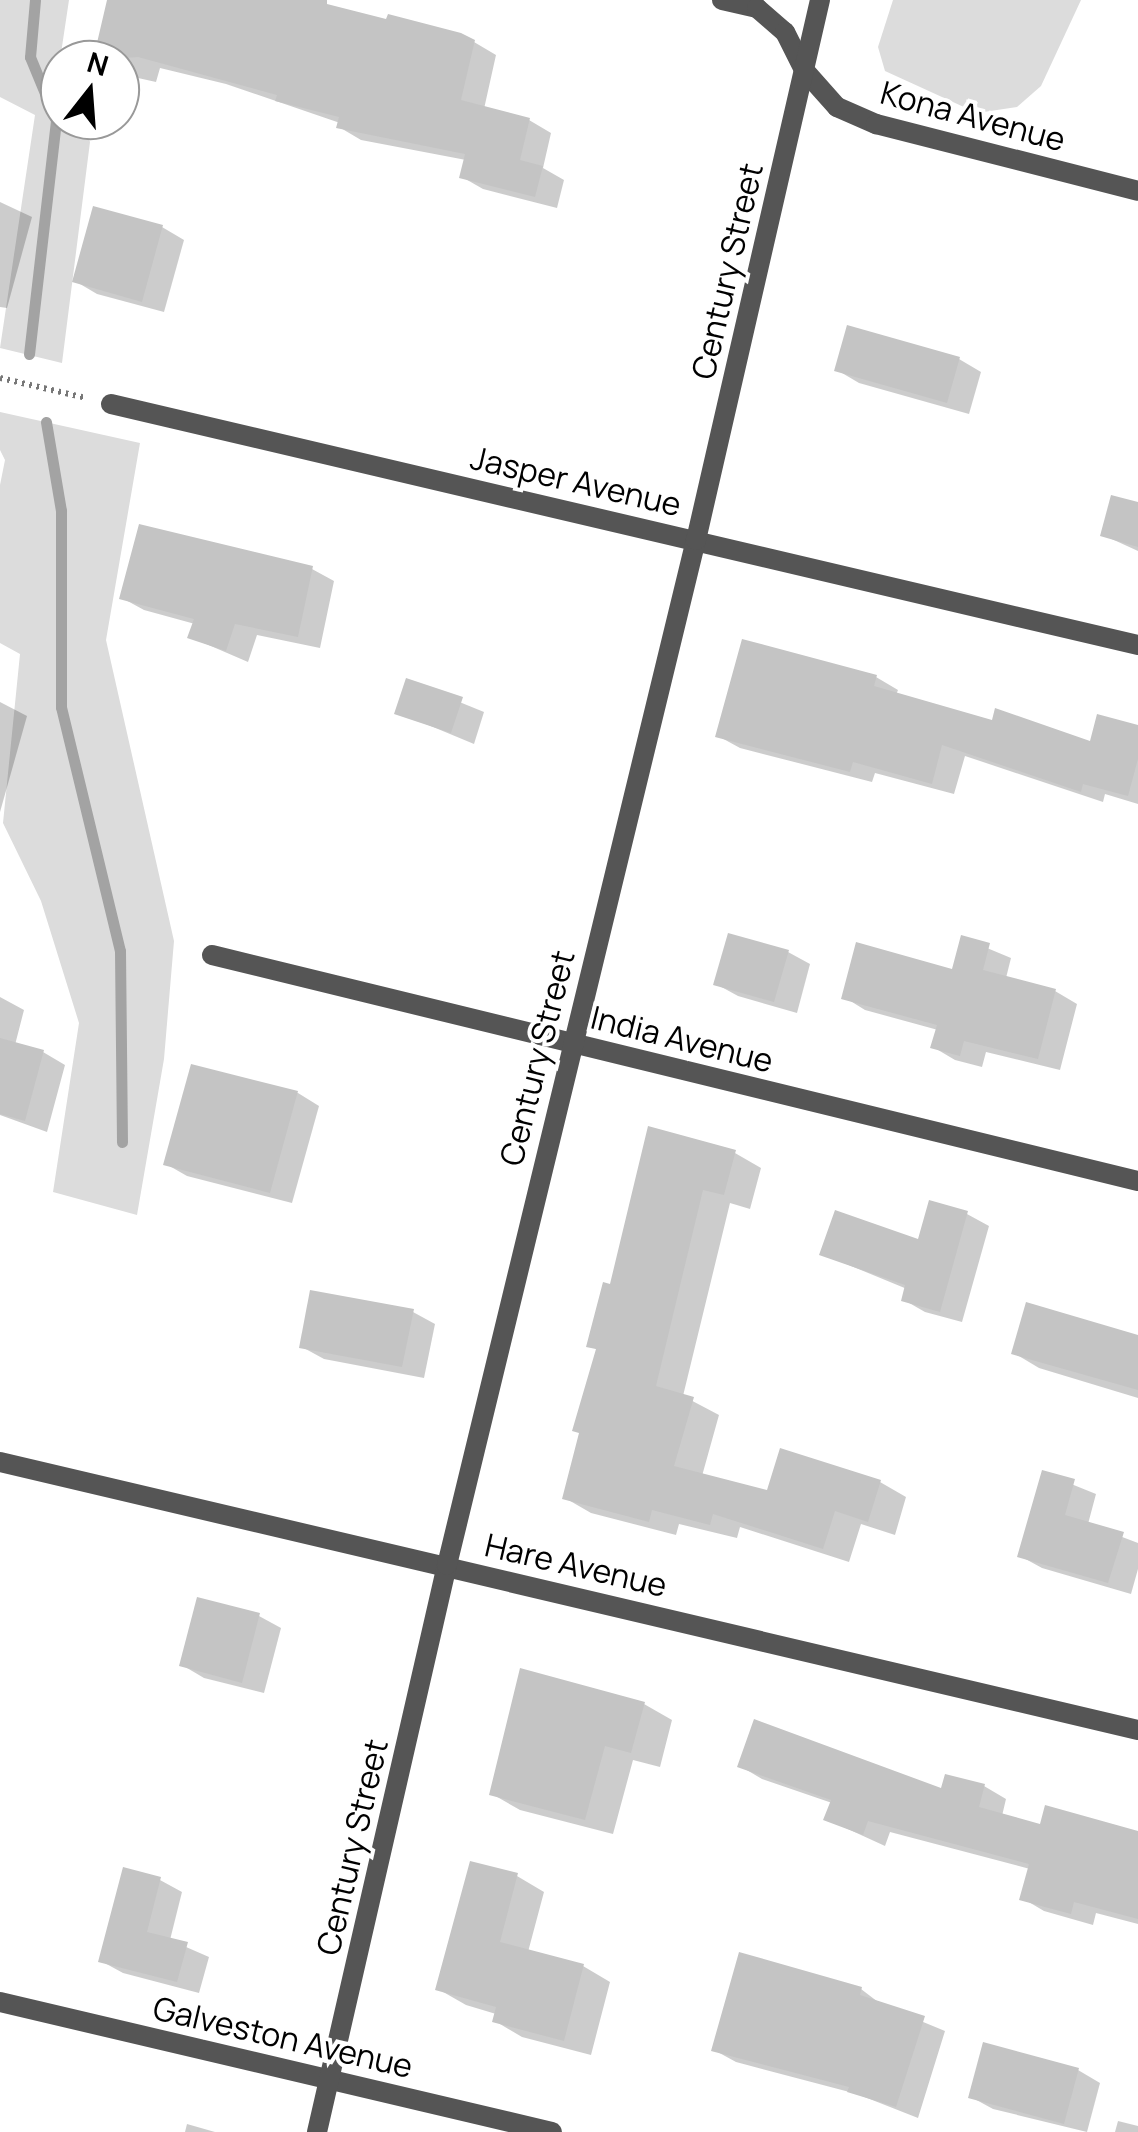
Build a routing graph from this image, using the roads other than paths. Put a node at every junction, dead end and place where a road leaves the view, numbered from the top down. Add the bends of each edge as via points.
1 (722, 0) edge
2 (820, 0) edge
3 (804, 70) junction
4 (1138, 191) edge
5 (111, 404) road end
6 (696, 540) junction
7 (1138, 646) edge
8 (212, 955) dead end
9 (571, 1043) junction
10 (1138, 1181) edge
11 (0, 1462) edge
12 (447, 1566) junction
13 (1138, 1730) edge
14 (0, 2002) edge
15 (330, 2078) junction
16 (317, 2132) edge
17 (552, 2132) edge

1 - 3 street, Kona Avenue via 756,8 785,32
2 - 3 street, Century Street
3 - 4 street, Kona Avenue via 837,107 876,124
3 - 6 street, Century Street
5 - 6 street, Jasper Avenue
6 - 7 street, Jasper Avenue
6 - 9 street, Century Street
8 - 9 street, India Avenue
9 - 10 street, India Avenue
9 - 12 street, Century Street
11 - 12 street, Hare Avenue
12 - 13 street, Hare Avenue
12 - 15 street, Century Street
14 - 15 street, Galveston Avenue
15 - 16 street, Century Street
15 - 17 street, Galveston Avenue

